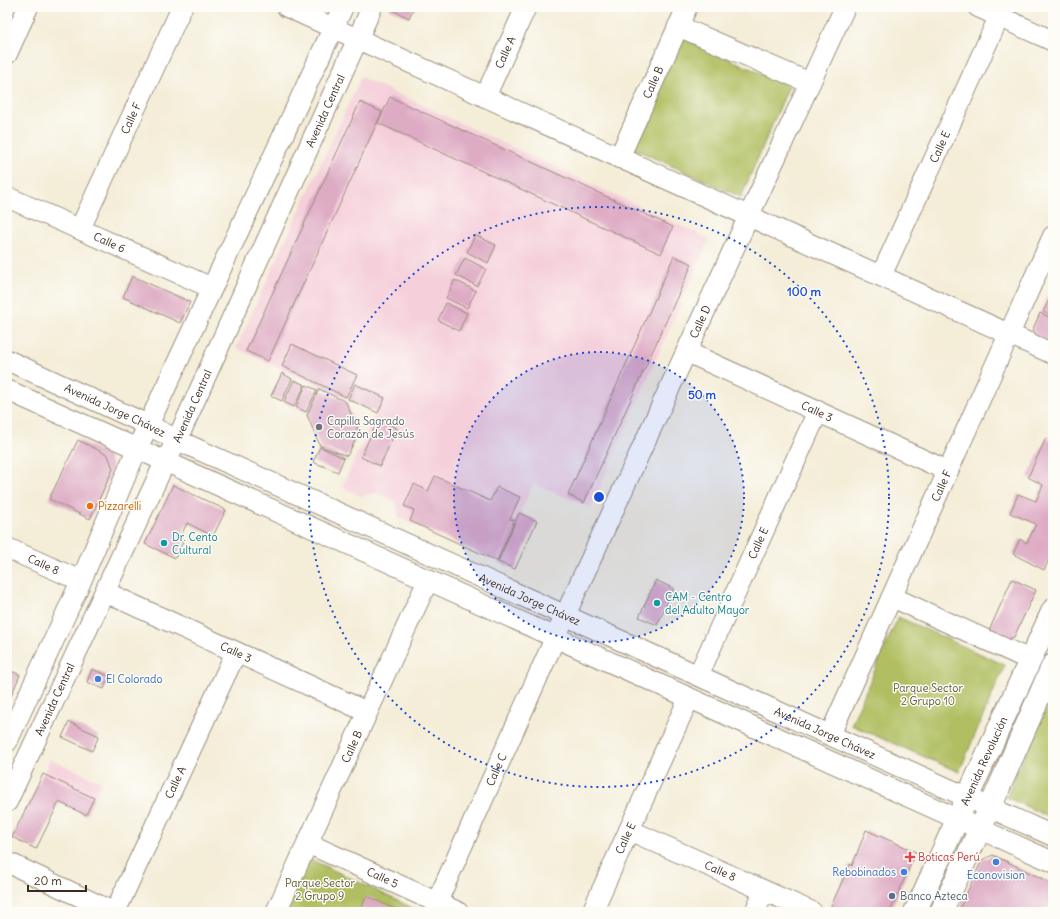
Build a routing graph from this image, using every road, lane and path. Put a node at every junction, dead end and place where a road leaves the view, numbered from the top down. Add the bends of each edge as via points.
1 (28, 7) edge
2 (182, 7) edge
3 (287, 7) edge
4 (343, 7) edge
5 (372, 7) edge
6 (526, 7) edge
7 (687, 7) edge
8 (845, 7) edge
9 (978, 7) edge
10 (999, 17) junction
11 (678, 26) junction
12 (334, 28) junction
13 (359, 39) junction
14 (1053, 42) edge
15 (9, 45) edge
16 (810, 82) junction
17 (485, 97) junction
18 (619, 158) junction
19 (7, 197) edge
20 (749, 216) junction
21 (80, 229) junction
22 (1053, 236) edge
23 (881, 276) junction
24 (212, 288) junction
25 (1009, 334) junction
26 (687, 352) junction
27 (1053, 354) edge
28 (7, 360) edge
29 (7, 390) edge
30 (818, 411) junction
31 (148, 425) junction
32 (177, 440) junction
33 (137, 449) junction
34 (165, 462) junction
35 (948, 471) junction
36 (7, 548) edge
37 (428, 580) junction
38 (81, 582) junction
39 (105, 592) junction
40 (892, 597) junction
41 (1053, 610) edge
42 (565, 616) junction
43 (555, 638) junction
44 (236, 652) junction
45 (1030, 660) junction
46 (1052, 671) edge
47 (698, 676) junction
48 (689, 698) junction
49 (367, 712) junction
50 (830, 735) junction
51 (7, 742) edge
52 (967, 797) junction
53 (7, 802) edge
54 (990, 808) junction
55 (958, 819) junction
56 (980, 829) junction
57 (629, 830) junction
58 (1053, 836) edge
59 (307, 843) junction
60 (7, 862) edge
61 (1053, 862) edge
62 (764, 891) junction
63 (437, 902) junction
64 (114, 912) edge
65 (276, 912) edge
66 (458, 912) edge
67 (592, 912) edge
68 (755, 912) edge
69 (812, 912) edge
70 (915, 912) edge
71 (941, 912) edge

1 - 15 street
2 - 21 street, Calle F
3 - 12 street
4 - 12 street
5 - 13 street, Avenida Central
6 - 17 street, Calle A
7 - 11 street, Calle B
8 - 16 street, Calle D
9 - 10 street
10 - 14 street
10 - 23 street, Calle E
11 - 16 street
11 - 18 street, Calle B
12 - 13 street
12 - 24 street
13 - 17 street
13 - 32 street, Avenida Central
16 - 20 street, Calle D
17 - 18 street
18 - 20 street
19 - 21 street, Calle 6
20 - 23 street
20 - 26 street, Calle D
21 - 24 street, Calle 6
22 - 25 street, Calle F
23 - 25 street
24 - 31 street
25 - 27 street
25 - 35 street, Calle F
26 - 30 street, Calle 3
26 - 42 street, Calle D
28 - 31 street, Avenida Jorge Chávez
29 - 33 street
30 - 35 street, Calle 3
30 - 47 street, Calle E
31 - 32 street, Avenida Jorge Chávez
31 - 33 street
32 - 34 street, Avenida Central
32 - 42 street, Avenida Jorge Chávez
33 - 34 street
33 - 38 street
34 - 37 street
34 - 39 street, Avenida Central
35 - 40 street, Calle F
36 - 38 street, Calle 8
37 - 43 street
37 - 49 street, Calle B
38 - 51 street
39 - 44 street, Calle 3
39 - 53 street, Avenida Central
40 - 45 street
40 - 50 street, Calle F
41 - 45 main road, Avenida Revolución
42 - 43 street, Calle D
42 - 47 street, Avenida Jorge Chávez
43 - 48 street
43 - 63 street, Calle C
44 - 49 street, Calle 3
44 - 64 street, Calle A
45 - 52 main road, Avenida Revolución
46 - 54 main road
47 - 50 street, Avenida Jorge Chávez
48 - 55 street
48 - 57 street, Calle E
49 - 59 street, Calle B
50 - 52 street, Avenida Jorge Chávez
52 - 54 street, Avenida Jorge Chávez
52 - 55 main road, Avenida Revolución
54 - 56 main road
54 - 58 street, Avenida Jorge Chávez
55 - 56 street
55 - 70 main road, Avenida Revolución
56 - 61 street
56 - 71 main road
57 - 62 street, Calle 8
57 - 67 street, Calle E
59 - 63 street, Calle 5
59 - 65 street, Calle B
60 - 64 street
62 - 68 street
62 - 69 street, Calle 8
63 - 66 street, Calle 5

